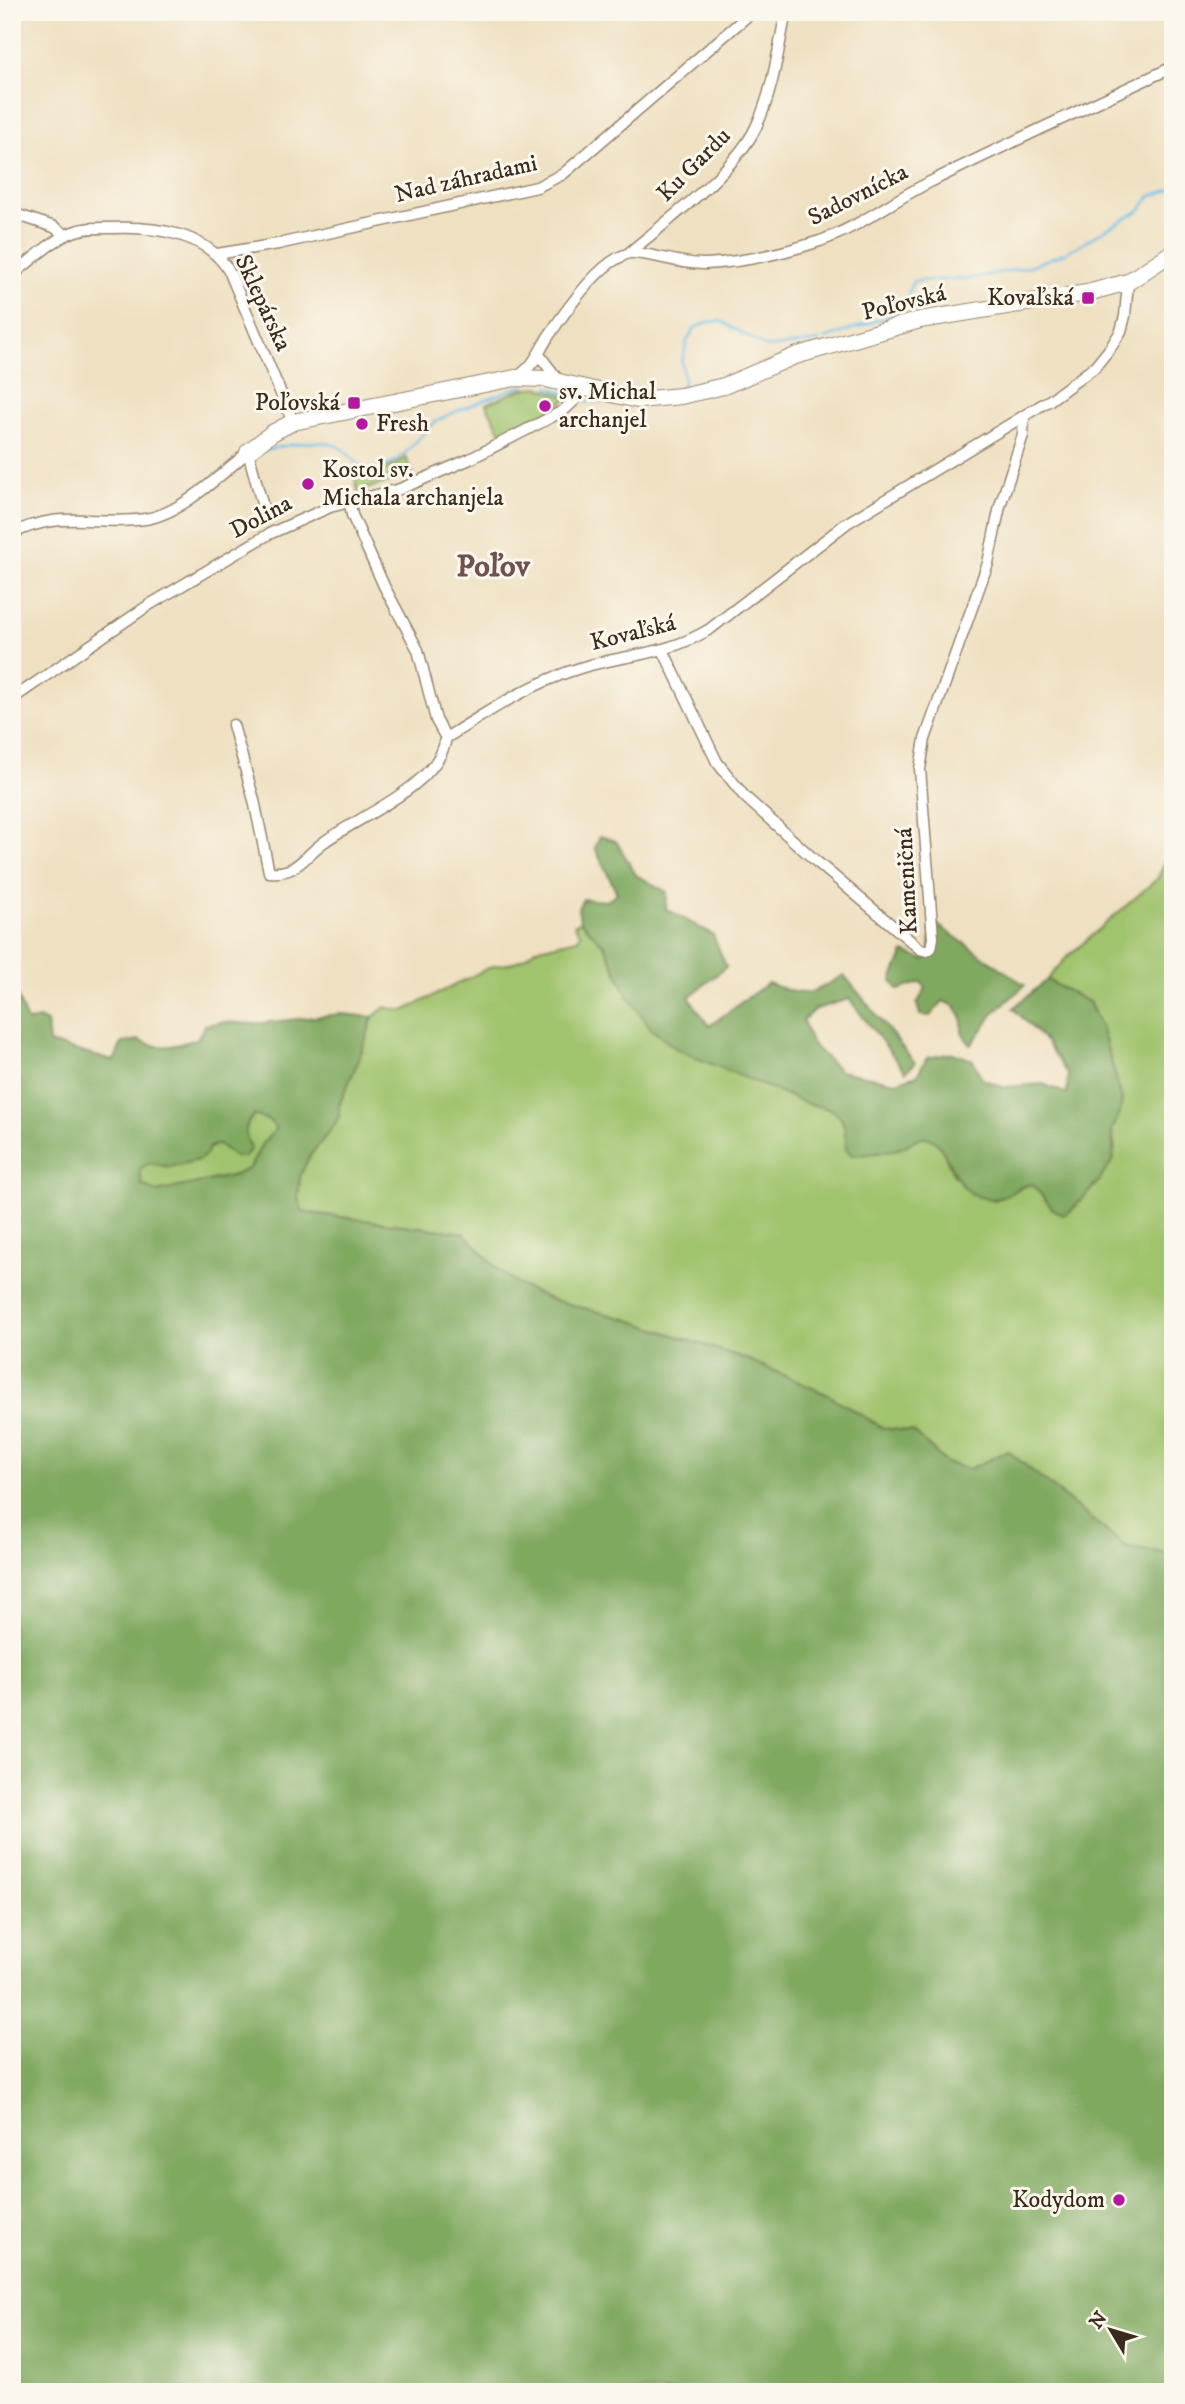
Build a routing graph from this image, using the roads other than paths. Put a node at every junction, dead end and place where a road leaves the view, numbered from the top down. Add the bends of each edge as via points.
1 (752, 12) edge
2 (786, 12) edge
3 (1173, 67) edge
4 (12, 213) edge
5 (66, 235) junction
6 (630, 252) junction
7 (1173, 252) edge
8 (216, 254) junction
9 (12, 275) edge
10 (1128, 282) junction
11 (540, 356) junction
12 (515, 379) junction
13 (560, 383) junction
14 (581, 389) junction
15 (1024, 416) junction
16 (293, 422) junction
17 (248, 452) junction
18 (350, 503) junction
19 (263, 507) dead end
20 (12, 534) edge
21 (663, 650) junction
22 (12, 699) edge
23 (233, 725) dead end
24 (446, 738) junction

1 - 8 street, Nad záhradami via 563,173 537,187
2 - 6 street, Ku Gardu via 773,76 757,127 747,143 685,207
3 - 6 street, Sadovnícka via 923,185 822,240 777,254 703,264
4 - 5 street
5 - 8 street, Sklepárska via 125,227 173,233
5 - 9 street, Sklepárska
6 - 11 street via 596,276 551,334
7 - 10 street, Poľovská
8 - 16 street, Sklepárska via 230,272
10 - 14 street, Poľovská via 920,320 795,356 724,386 663,399
10 - 15 street, Kovaľská via 1125,316 1111,347 1077,381
11 - 12 street
11 - 13 street
12 - 13 street, Poľovská
12 - 16 street, Poľovská
13 - 14 street, Poľovská
14 - 18 street, Dolina via 563,411 470,459 401,489
15 - 21 street, Kovaľská via 847,523 710,629
15 - 21 street, Kameničná via 1023,435 988,563 925,739 920,769 933,938 927,951 744,796 717,762
16 - 17 street, Poľovská
17 - 19 street
17 - 20 street, Poľovská via 177,507 159,515 128,520 44,520
18 - 22 street, Dolina via 310,515 215,565
18 - 24 street via 418,650 436,720
21 - 24 street, Kovaľská via 547,680
23 - 24 street, Kovaľská via 269,872 281,873 405,791 444,751

